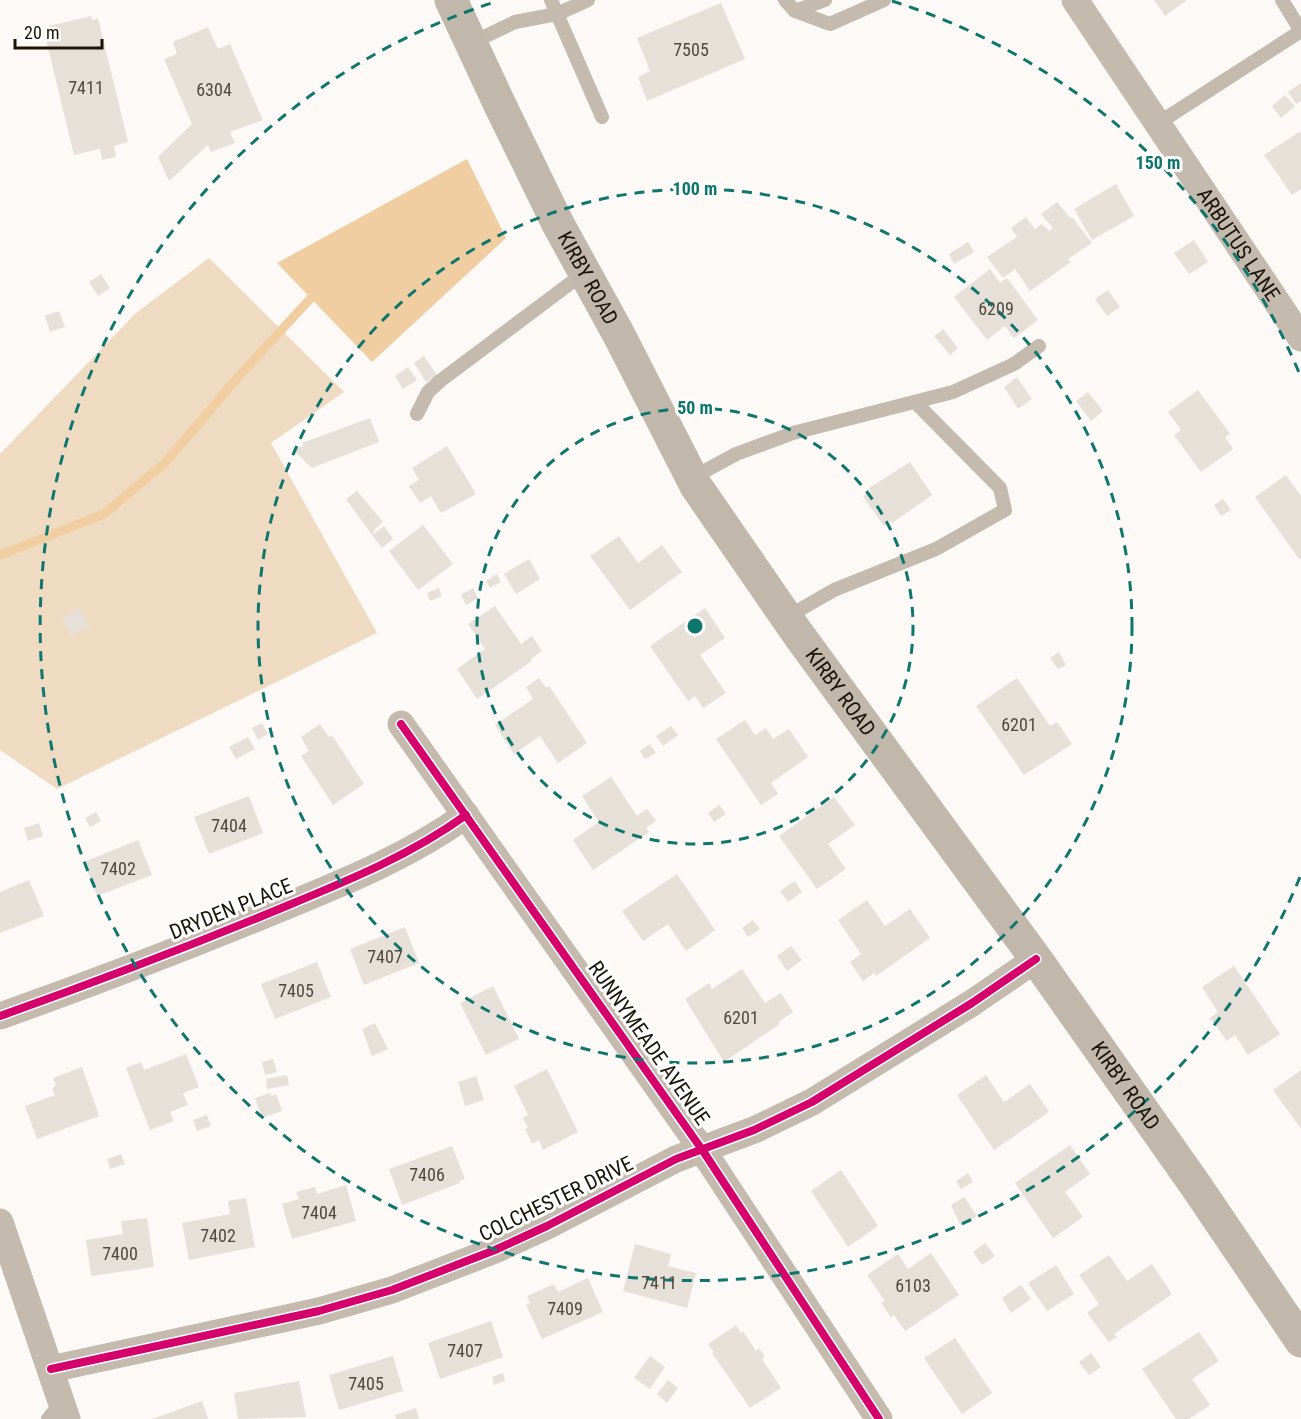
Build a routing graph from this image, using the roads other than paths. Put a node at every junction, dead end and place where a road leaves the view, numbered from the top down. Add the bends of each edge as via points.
1 (451, 0) edge
2 (551, 0) edge
3 (588, 0) edge
4 (785, 0) edge
5 (825, 0) edge
6 (884, 0) edge
7 (1075, 0) edge
8 (1282, 0) edge
9 (795, 11) junction
10 (557, 14) junction
11 (1301, 31) edge
12 (471, 43) junction
13 (602, 117) dead end
14 (1157, 124) junction
15 (584, 273) junction
16 (1301, 338) edge
17 (1039, 346) dead end
18 (915, 402) junction
19 (417, 414) dead end
20 (692, 478) junction
21 (787, 617) junction
22 (401, 724) dead end
23 (466, 815) junction
24 (1036, 959) junction
25 (0, 1016) edge
26 (703, 1151) junction
27 (0, 1222) edge
28 (1301, 1341) edge
29 (51, 1369) junction
30 (59, 1413) edge
31 (879, 1419) edge

1 - 12 main road, KIRBY ROAD
2 - 10 lane
3 - 10 lane
4 - 9 lane
5 - 9 lane
6 - 9 lane via 830,24
7 - 14 street, ARBUTUS LANE
8 - 11 lane
10 - 12 lane via 515,22
10 - 13 lane
11 - 14 lane
12 - 15 main road, KIRBY ROAD
14 - 16 street, ARBUTUS LANE
15 - 19 lane via 440,381 428,392
15 - 20 main road, KIRBY ROAD
17 - 18 lane via 1004,369 953,392
18 - 20 lane via 793,433 736,454
18 - 21 lane via 1000,488 1005,510 936,549 834,590
20 - 21 main road, KIRBY ROAD
21 - 24 main road, KIRBY ROAD
22 - 23 street, RUNNYMEADE AVENUE
23 - 25 street, DRYDEN PLACE via 410,851 315,894 120,973
23 - 26 street, RUNNYMEADE AVENUE
24 - 26 street, COLCHESTER DRIVE via 812,1102
24 - 28 main road, KIRBY ROAD
26 - 29 street, COLCHESTER DRIVE via 676,1159 495,1250 392,1290 319,1311
26 - 31 street, RUNNYMEADE AVENUE
27 - 29 street
29 - 30 street

